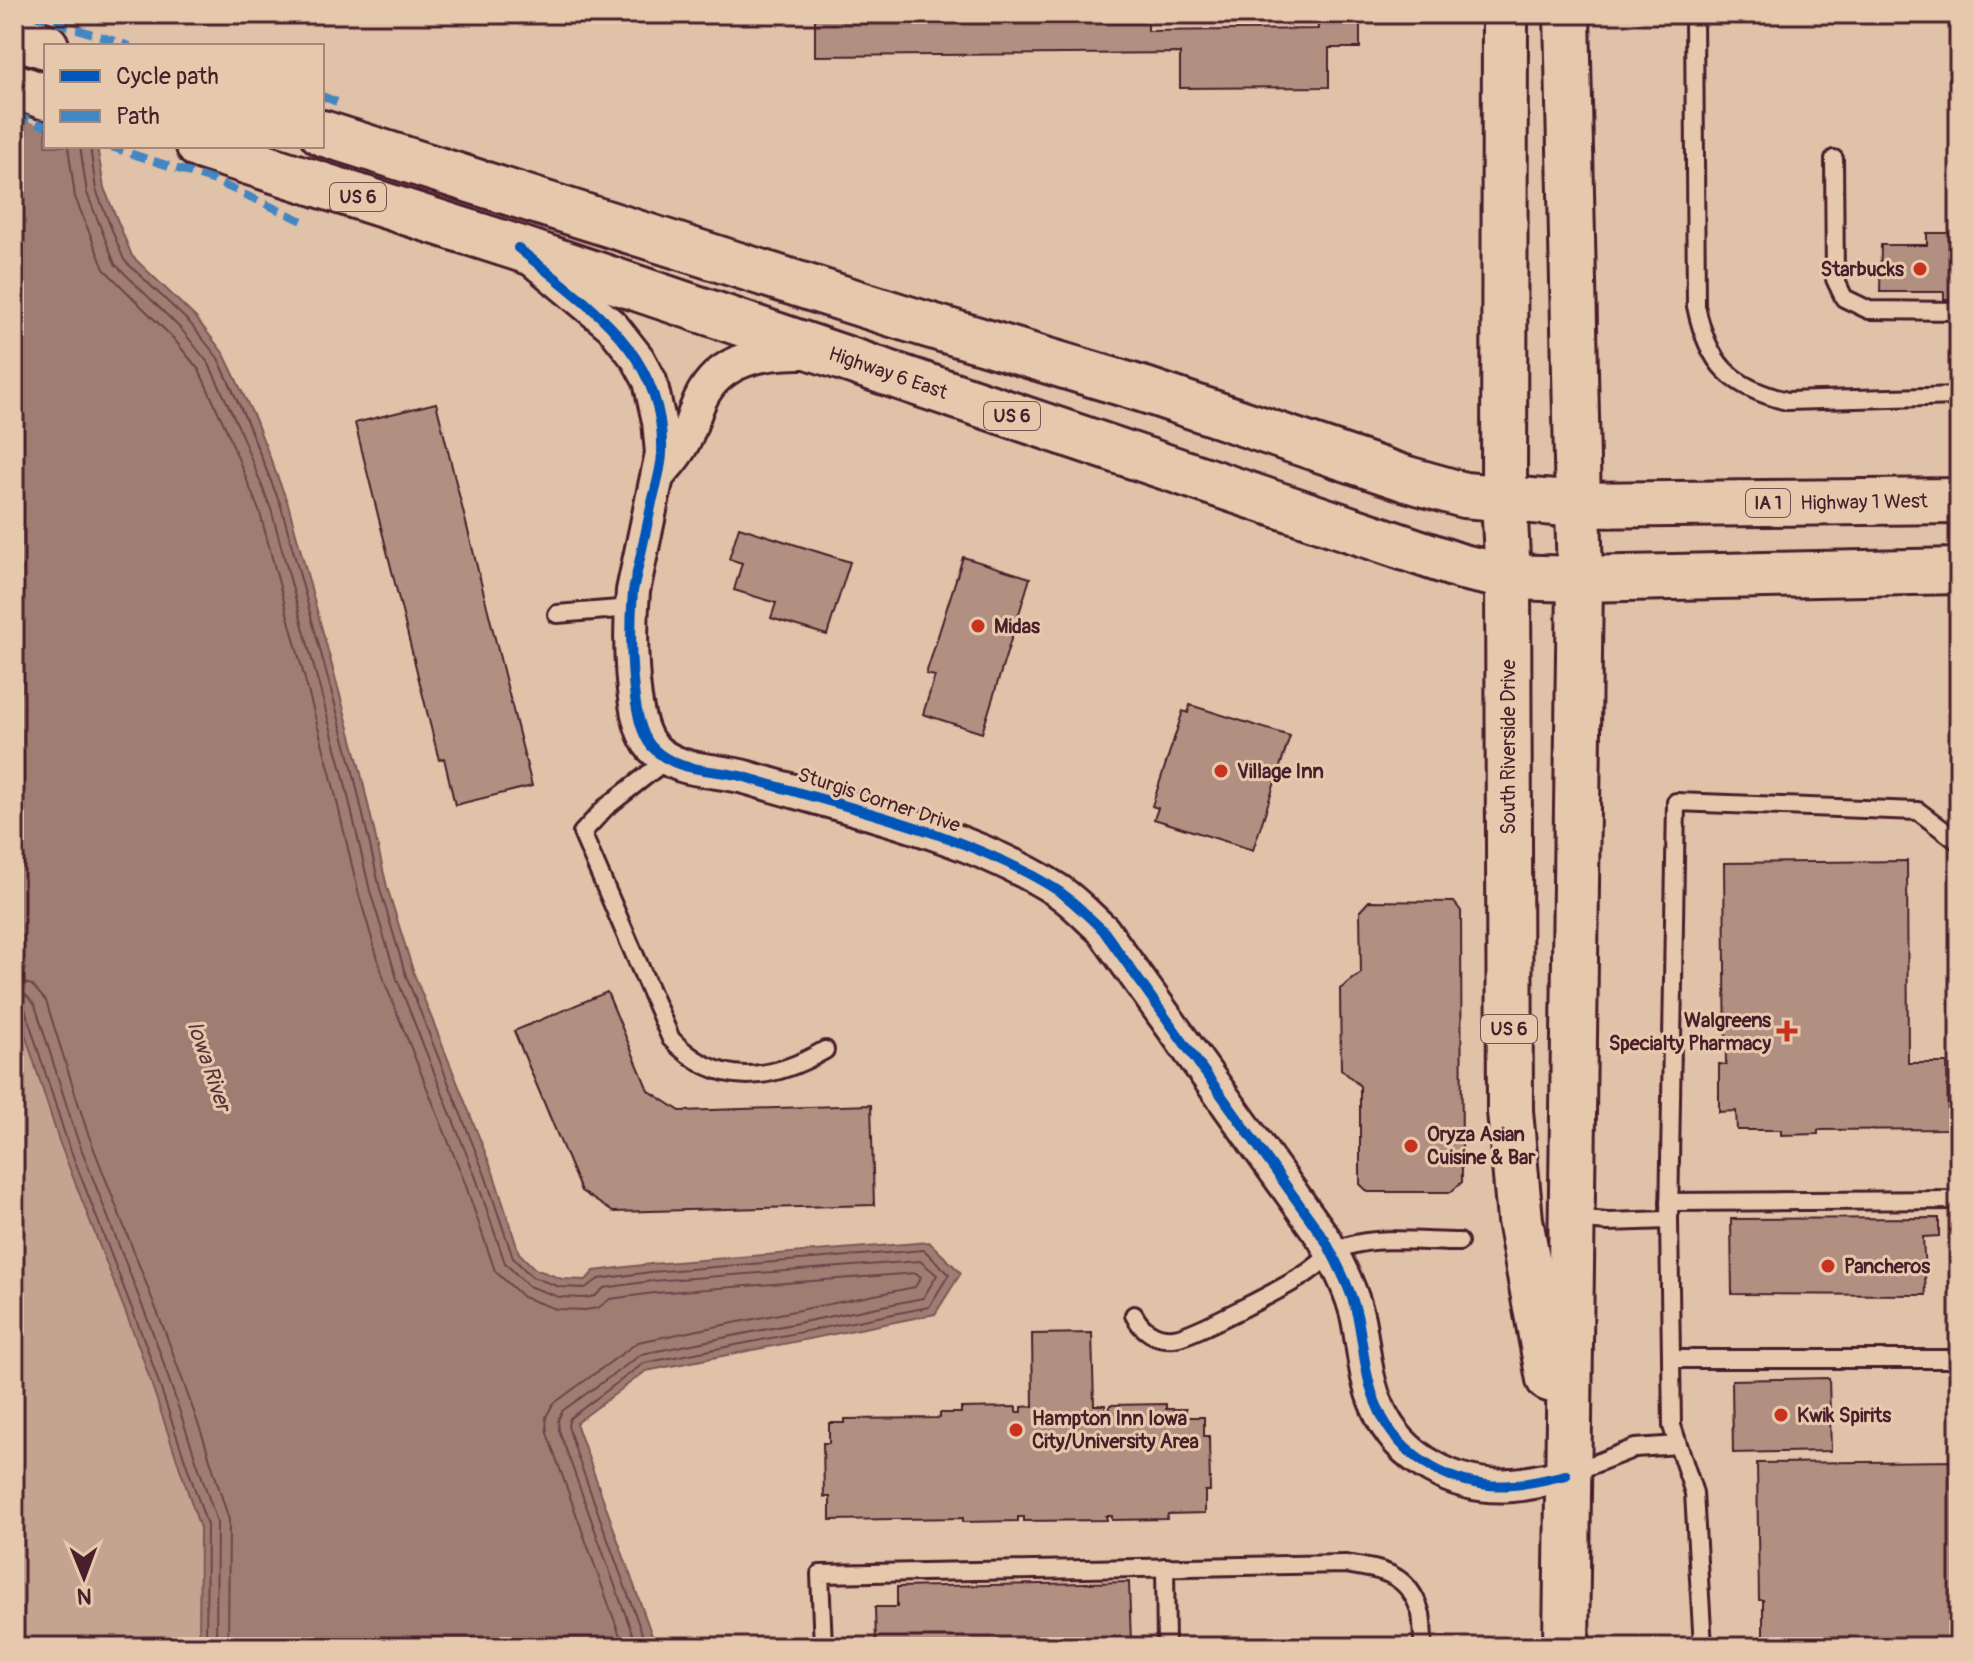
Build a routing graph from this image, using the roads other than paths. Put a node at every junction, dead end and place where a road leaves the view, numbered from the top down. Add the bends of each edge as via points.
1 (1505, 14) edge
2 (1567, 14) edge
3 (1694, 14) edge
4 (14, 36) edge
5 (44, 45) edge
6 (14, 86) edge
7 (44, 96) edge
8 (324, 134) edge
9 (205, 148) edge
10 (1834, 159) dead end
11 (518, 248) junction
12 (1959, 311) edge
13 (827, 352) junction
14 (1959, 396) edge
15 (658, 476) junction
16 (1504, 500) junction
17 (1959, 501) edge
18 (1578, 505) junction
19 (1959, 571) edge
20 (1508, 577) junction
21 (1580, 579) junction
22 (631, 608) junction
23 (557, 614) dead end
24 (666, 760) junction
25 (1959, 842) edge
26 (825, 1050) dead end
27 (1959, 1200) edge
28 (1669, 1202) junction
29 (1571, 1219) junction
30 (1669, 1220) junction
31 (1459, 1242) dead end
32 (1331, 1252) junction
33 (1134, 1315) dead end
34 (1671, 1359) junction
35 (1959, 1359) edge
36 (1678, 1445) junction
37 (1566, 1475) junction
38 (1165, 1567) junction
39 (823, 1647) edge
40 (1166, 1647) edge
41 (1424, 1647) edge
42 (1566, 1647) edge
43 (1703, 1647) edge

1 - 16 main road, South Riverside Drive
2 - 18 main road, South Riverside Drive
3 - 14 lane via 1696,306 1701,334 1714,360 1734,381 1787,401
4 - 5 main road
6 - 7 main road
8 - 16 main road, US 6 via 1145,390 1407,479
9 - 11 main road, Highway 6 East / US 6
10 - 12 lane via 1835,279 1844,298 1869,310
11 - 13 main road, Highway 6 East / US 6
11 - 15 street via 612,326 638,359 650,381 659,421
13 - 15 street via 762,354 733,364 713,380 687,436
13 - 20 main road, Highway 6 East / US 6 via 1462,567
15 - 22 street
16 - 18 main road, US 6
16 - 20 main road, South Riverside Drive
17 - 18 main road, Highway 1 West / IA 1
18 - 21 main road, South Riverside Drive / US 6
19 - 21 main road
20 - 21 main road, Highway 6 East
20 - 37 main road, South Riverside Drive / US 6 via 1510,1111 1520,1220
21 - 29 main road, South Riverside Drive / US 6
22 - 23 lane
22 - 24 street via 632,676 640,716 649,744
24 - 26 lane via 582,833 671,1039 709,1069 734,1073 770,1074
24 - 32 street, Sturgis Corner Drive via 739,775 930,834 996,858 1059,891 1103,930
25 - 28 lane via 1918,811 1676,802
27 - 28 lane
28 - 30 lane
29 - 30 lane
29 - 37 main road, South Riverside Drive / US 6
30 - 34 lane
31 - 32 lane via 1369,1242
32 - 33 lane via 1306,1274 1185,1336 1160,1338 1146,1331
32 - 37 street, Sturgis Corner Drive via 1357,1316 1378,1410 1419,1459 1446,1476 1484,1485
34 - 35 lane
34 - 36 lane via 1672,1426
36 - 37 lane via 1635,1448
36 - 43 lane via 1694,1493
37 - 42 main road, South Riverside Drive / US 6
38 - 39 lane via 820,1574
38 - 40 lane
38 - 41 lane via 1346,1564 1384,1570 1409,1589 1421,1614

